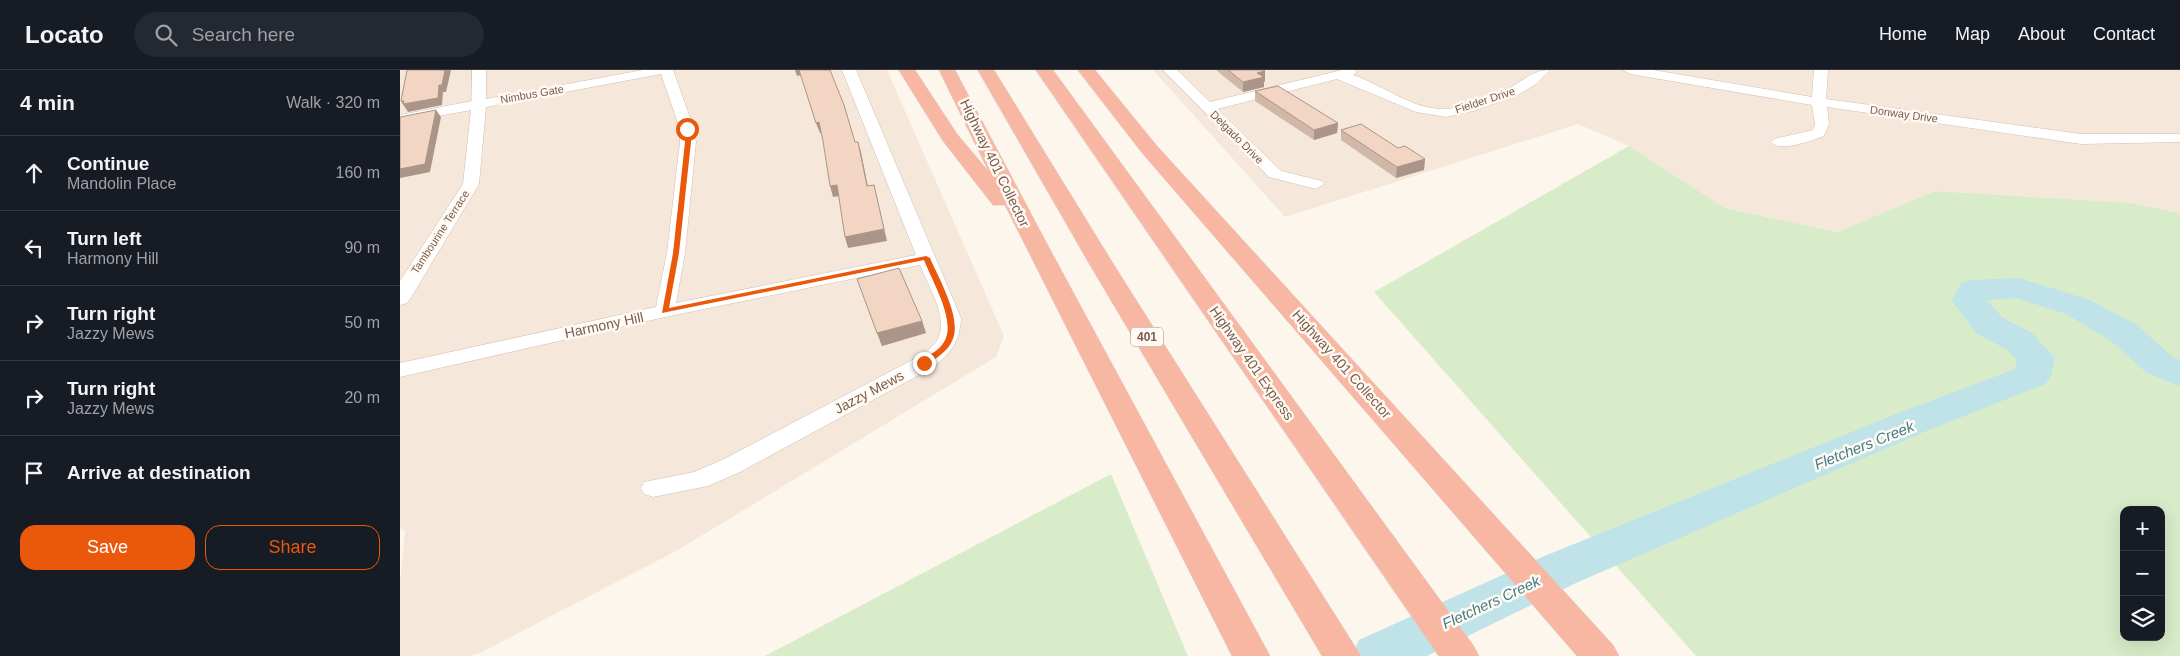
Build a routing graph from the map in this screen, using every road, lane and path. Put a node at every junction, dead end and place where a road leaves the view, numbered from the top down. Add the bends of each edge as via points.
1 (479, 70) edge
2 (665, 70) edge
3 (849, 70) edge
4 (906, 70) edge
5 (947, 70) edge
6 (986, 70) edge
7 (1044, 70) edge
8 (1170, 70) edge
9 (1356, 70) edge
10 (1543, 70) edge
11 (1636, 70) edge
12 (1822, 70) edge
13 (1087, 71) edge
14 (1338, 75) junction
15 (1819, 102) junction
16 (479, 104) junction
17 (1208, 107) junction
18 (400, 119) edge
19 (2180, 138) edge
20 (1780, 142) dead end
21 (1316, 184) dead end
22 (1034, 242) junction
23 (926, 258) junction
24 (400, 299) edge
25 (665, 311) junction
26 (400, 370) edge
27 (653, 488) dead end
28 (1245, 645) edge
29 (1590, 645) edge
30 (1342, 656) edge
31 (1460, 656) edge

1 - 16 street, Tambourine Terrace
2 - 16 street, Nimbus Gate
2 - 25 street via 687,129 688,142 676,253
3 - 23 street, Jazzy Mews
4 - 22 highway via 950,137
5 - 22 highway, Highway 401 Collector
6 - 30 highway, 401
7 - 31 highway, Highway 401 Express
8 - 17 street, Delgado Drive
9 - 14 street
10 - 14 street, Fielder Drive via 1531,84 1514,92 1445,113 1427,111 1381,93 1354,78
11 - 15 street, Donway Drive
12 - 15 street
13 - 29 highway, Highway 401 Collector via 1150,150
14 - 17 street
15 - 19 street, Donway Drive via 2081,139
15 - 20 street via 1820,133
16 - 18 street, Nimbus Gate
16 - 24 street, Tambourine Terrace via 471,184
17 - 21 street, Delgado Drive via 1275,174
22 - 28 highway, Highway 401 Collector
23 - 25 street, Harmony Hill
23 - 27 street, Jazzy Mews via 951,318 948,342 940,352 731,466 699,480
25 - 26 street, Harmony Hill

